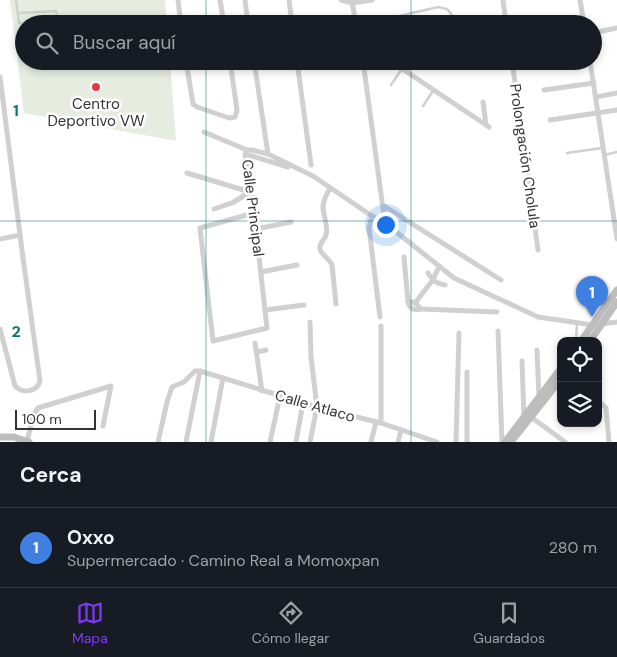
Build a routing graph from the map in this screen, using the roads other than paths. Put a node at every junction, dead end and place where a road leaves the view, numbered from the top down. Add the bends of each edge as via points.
1 (16, 0) edge
2 (178, 0) edge
3 (220, 0) edge
4 (245, 0) edge
5 (289, 0) edge
6 (341, 0) edge
7 (372, 0) edge
8 (503, 0) edge
9 (580, 0) edge
10 (352, 2) edge
11 (18, 12) junction
12 (18, 15) edge
13 (57, 15) edge
14 (180, 15) edge
15 (222, 15) edge
16 (247, 15) edge
17 (291, 15) edge
18 (354, 15) edge
19 (403, 15) edge
20 (452, 15) edge
21 (505, 15) edge
22 (582, 15) edge
23 (617, 28) edge
24 (602, 31) edge
25 (187, 70) edge
26 (231, 70) edge
27 (255, 70) edge
28 (298, 70) edge
29 (364, 70) edge
30 (400, 70) edge
31 (404, 70) edge
32 (513, 70) edge
33 (592, 70) edge
34 (0, 77) edge
35 (594, 83) junction
36 (391, 85) dead end
37 (433, 90) junction
38 (544, 90) dead end
39 (617, 93) edge
40 (596, 97) junction
41 (483, 102) dead end
42 (423, 106) dead end
43 (617, 110) edge
44 (598, 113) junction
45 (550, 120) dead end
46 (204, 132) dead end
47 (603, 148) junction
48 (247, 150) junction
49 (617, 152) edge
50 (567, 153) dead end
51 (268, 154) junction
52 (604, 155) junction
53 (311, 165) dead end
54 (288, 167) dead end
55 (187, 173) dead end
56 (330, 188) junction
57 (243, 190) dead end
58 (250, 192) junction
59 (384, 206) junction
60 (214, 209) dead end
61 (254, 213) junction
62 (372, 216) junction
63 (291, 222) dead end
64 (385, 223) junction
65 (257, 229) junction
66 (20, 235) junction
67 (0, 239) edge
68 (617, 239) edge
69 (538, 250) dead end
70 (404, 257) dead end
71 (297, 265) dead end
72 (439, 267) junction
73 (261, 272) junction
74 (432, 277) junction
75 (501, 280) dead end
76 (445, 285) dead end
77 (617, 290) edge
78 (408, 302) junction
79 (617, 302) edge
80 (415, 303) junction
81 (336, 304) dead end
82 (304, 305) dead end
83 (421, 309) junction
84 (265, 310) junction
85 (496, 312) dead end
86 (380, 318) dead end
87 (310, 322) dead end
88 (617, 322) edge
89 (577, 323) junction
90 (601, 324) junction
91 (380, 326) dead end
92 (593, 326) junction
93 (0, 329) edge
94 (498, 331) dead end
95 (459, 333) dead end
96 (576, 337) edge
97 (585, 337) edge
98 (593, 337) edge
99 (255, 342) dead end
100 (266, 350) dead end
101 (537, 350) dead end
102 (256, 352) junction
103 (522, 361) dead end
104 (200, 371) junction
105 (466, 372) dead end
106 (557, 374) edge
107 (223, 378) junction
108 (558, 382) edge
109 (262, 391) junction
110 (280, 396) junction
111 (539, 400) junction
112 (304, 403) junction
113 (602, 404) edge
114 (317, 407) junction
115 (528, 417) junction
116 (378, 423) junction
117 (104, 426) dead end
118 (402, 430) junction
119 (0, 437) edge
120 (14, 440) edge
121 (28, 442) edge
122 (158, 442) edge
123 (186, 442) edge
124 (211, 442) edge
125 (270, 442) edge
126 (296, 442) edge
127 (310, 442) edge
128 (371, 442) edge
129 (398, 442) edge
130 (437, 442) edge
131 (456, 442) edge
132 (467, 442) edge
133 (504, 442) edge
134 (511, 442) edge
135 (566, 442) edge
136 (609, 442) edge

1 - 11 lane
2 - 14 street
3 - 15 street
4 - 16 street
5 - 17 street
6 - 10 street
7 - 10 street
8 - 21 street
9 - 22 street
10 - 18 street
11 - 12 lane
11 - 13 lane via 56,11
19 - 20 lane via 438,7 447,9
23 - 24 street
25 - 26 street via 192,104 229,118 235,117 237,110
27 - 51 street
28 - 53 street
29 - 59 street
30 - 36 lane
31 - 37 street
32 - 69 street, Prolongación Cholula
33 - 35 street
34 - 66 street
35 - 38 street
35 - 40 street
37 - 41 street via 487,126
37 - 42 lane
39 - 40 street
40 - 44 street
43 - 44 street
44 - 45 street
44 - 47 street
46 - 48 street
47 - 50 lane
47 - 52 street
48 - 51 street, Calle Principal
48 - 58 street, Calle Principal
49 - 52 lane
51 - 56 street, Calle Principal
52 - 68 street
54 - 65 street via 249,155
55 - 58 street
56 - 62 street, Calle Principal
56 - 81 street via 323,208 327,232 320,247 332,265
57 - 58 street
58 - 60 street
58 - 61 street, Calle Principal
59 - 64 street
59 - 75 street
61 - 65 street, Calle Principal
61 - 84 street, Calle Principal via 200,228 213,340 268,328
62 - 64 street, Calle Principal
62 - 86 street via 369,228
63 - 65 street
64 - 72 street, Calle Principal
65 - 73 street, Calle Principal
66 - 67 street
66 - 93 street via 39,386 24,392 15,386
70 - 78 street
71 - 73 street
72 - 74 street
72 - 89 street, Calle Principal via 454,278 538,317
73 - 84 street, Calle Principal
74 - 76 street via 438,284
74 - 80 street
77 - 92 street
78 - 80 street
78 - 83 street via 411,308
79 - 90 street
80 - 83 street
82 - 84 street
83 - 85 street
87 - 114 street
88 - 90 street
89 - 92 street, Calle Principal
89 - 96 lane
90 - 92 street
90 - 98 street
91 - 116 street
92 - 97 street
94 - 133 street
95 - 131 street
99 - 102 street
100 - 102 street
101 - 111 street
102 - 109 street
103 - 115 street
104 - 107 street, Calle Atlaco
104 - 122 street, Calle Atlaco via 193,372 184,382 172,387
104 - 123 street
105 - 132 street
106 - 111 street
107 - 109 street, Calle Atlaco
107 - 124 street
108 - 111 street
109 - 110 street, Calle Atlaco
110 - 112 street, Calle Atlaco
110 - 125 street
111 - 115 street
112 - 114 street, Calle Atlaco
112 - 126 street
113 - 136 street via 606,408
114 - 116 street, Calle Atlaco
114 - 127 street
115 - 133 street
115 - 134 street
115 - 135 street
116 - 118 street, Calle Atlaco
116 - 128 street
117 - 121 street via 111,386 38,408
118 - 129 street
118 - 130 street, Calle Atlaco
119 - 120 street
120 - 121 street

